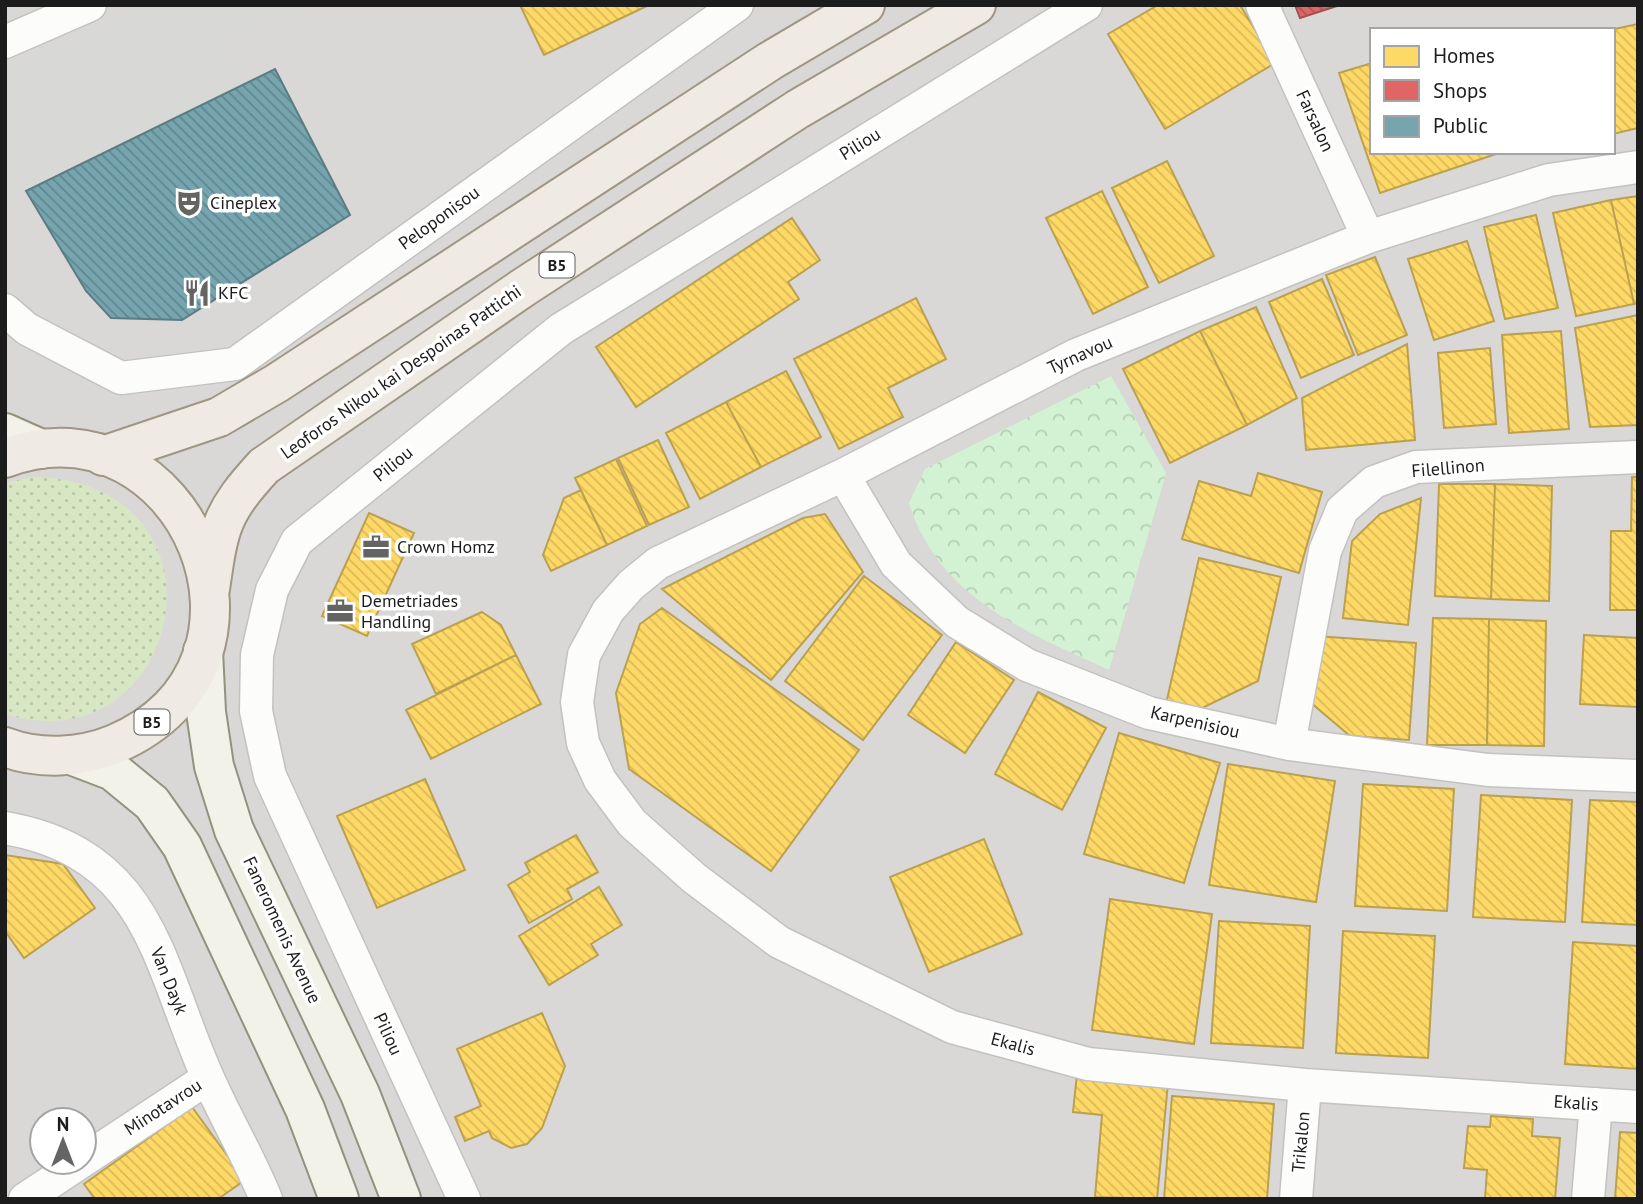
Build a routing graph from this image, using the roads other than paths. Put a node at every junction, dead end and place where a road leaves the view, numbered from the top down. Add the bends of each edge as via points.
1 (90, 5) edge
2 (737, 5) edge
3 (865, 5) edge
4 (976, 5) edge
5 (1086, 5) edge
6 (1262, 5) edge
7 (5, 42) edge
8 (1638, 167) edge
9 (1368, 237) junction
10 (5, 310) edge
11 (5, 433) edge
12 (23, 453) edge
13 (103, 456) junction
14 (1638, 457) edge
15 (843, 475) junction
16 (210, 589) junction
17 (203, 650) junction
18 (584, 655) joint
19 (1289, 744) junction
20 (7, 749) edge
21 (71, 755) junction
22 (1638, 776) edge
23 (5, 828) edge
24 (208, 1078) junction
25 (1305, 1085) junction
26 (1596, 1104) junction
27 (1638, 1107) edge
28 (98, 1150) edge
29 (60, 1176) edge
30 (25, 1199) edge
31 (266, 1199) edge
32 (340, 1199) edge
33 (401, 1199) edge
34 (464, 1199) edge
35 (1296, 1199) edge
36 (1588, 1199) edge

1 - 7 street
2 - 10 street, Peloponisou via 235,364 121,378 27,329
3 - 13 main road, B5 via 770,61 277,383 219,417
4 - 16 main road, Leoforos Nikou kai Despoinas Pattichi / B5 via 775,124 524,286 264,466 233,500 218,534
5 - 34 street, Piliou via 561,329 297,541 272,590 257,655 256,711 270,776
6 - 9 street, Farsalon
8 - 9 street, Tyrnavou via 1549,180
9 - 15 street, Tyrnavou via 1076,355
11 - 12 main road
12 - 13 main road, B5 via 72,450
13 - 16 main road, B5 via 156,485 176,506 193,531
14 - 19 street, Filellinon via 1416,467 1374,482 1342,510 1325,551
15 - 18 street, Tyrnavou via 658,563 608,611
15 - 19 street, Karpenisiou via 896,564 957,622 1027,665 1149,713
16 - 17 main road, B5
17 - 21 main road, B5 via 175,701 153,722 100,750
17 - 33 main road, Faneromenis Avenue via 214,766 234,830 360,1094
18 - 25 street, Ekalis via 577,702 583,743 600,780 632,822 694,878 779,942 952,1027 1087,1064
19 - 22 street, Karpenisiou via 1488,770
20 - 21 main road, B5
21 - 32 main road via 113,771 152,803 182,846 304,1109
23 - 24 street, Van Dayk via 31,832 66,846 112,876 146,922
24 - 28 street, Minotavrou
24 - 31 street, Van Dayk
25 - 26 street, Ekalis
25 - 35 street, Trikalon
26 - 27 street, Ekalis
26 - 36 street
29 - 30 street, Minotavrou

